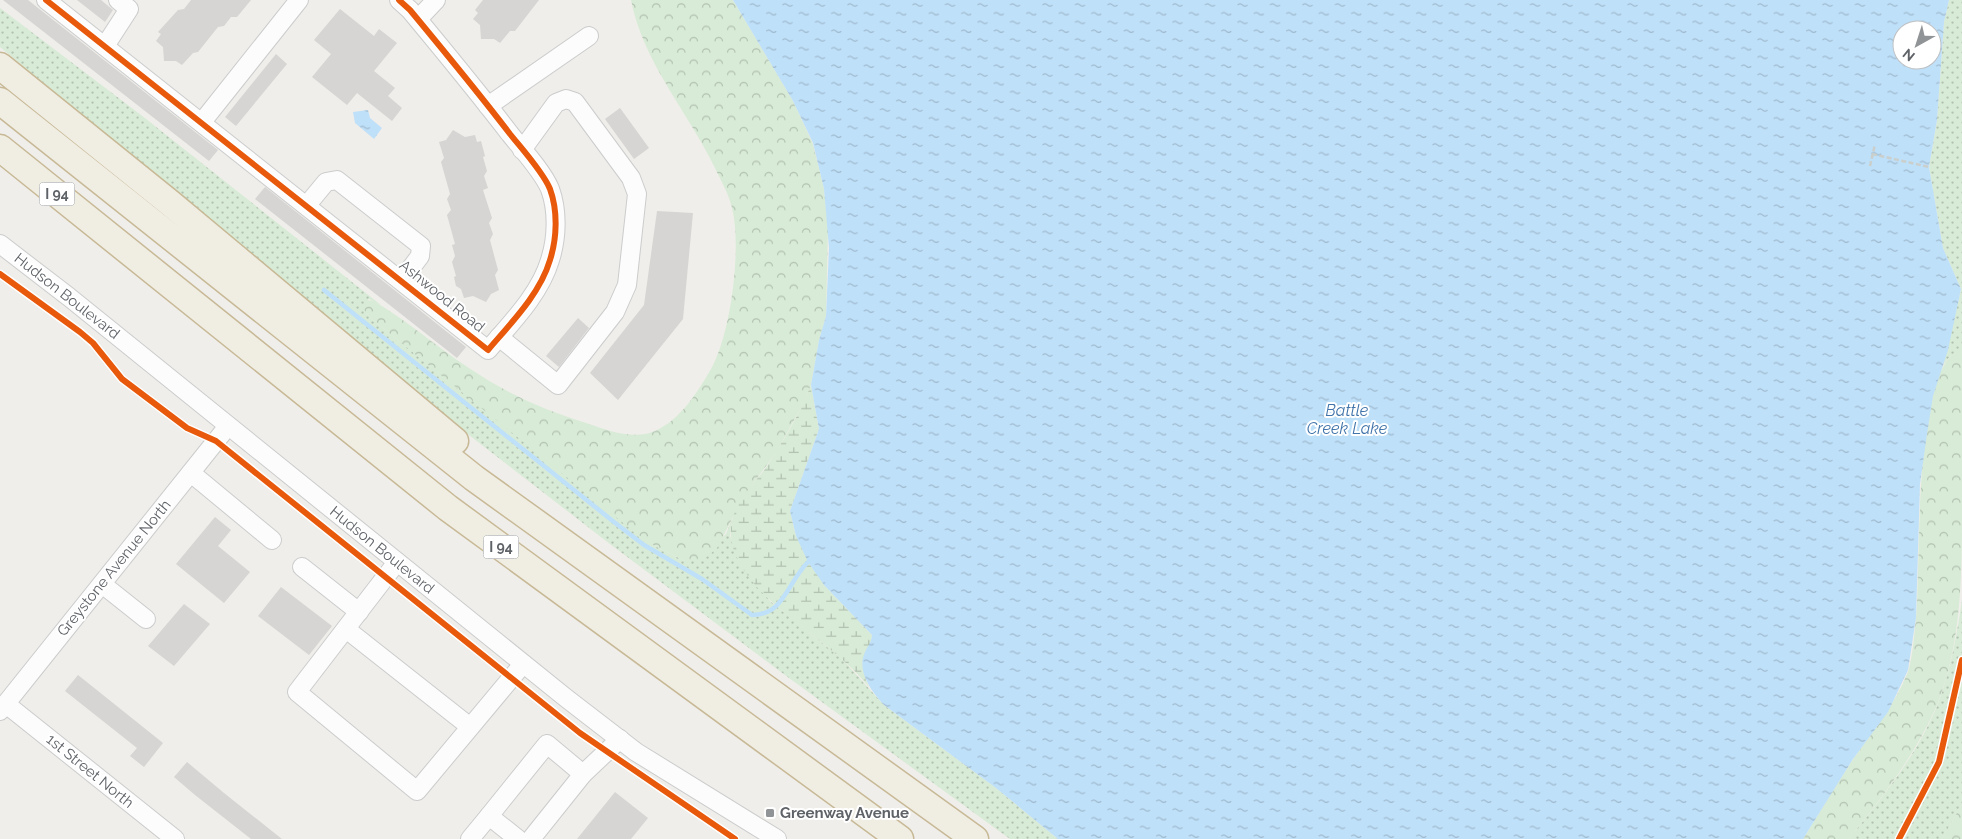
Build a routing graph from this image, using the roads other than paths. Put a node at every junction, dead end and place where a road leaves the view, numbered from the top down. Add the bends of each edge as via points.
1 (46, 0) edge
2 (118, 0) edge
3 (299, 0) edge
4 (399, 0) edge
5 (436, 0) edge
6 (418, 19) junction
7 (589, 36) dead end
8 (104, 46) junction
9 (0, 66) edge
10 (0, 101) edge
11 (488, 106) junction
12 (202, 122) junction
13 (0, 148) edge
14 (522, 150) junction
15 (0, 169) edge
16 (307, 205) junction
17 (115, 239) junction
18 (0, 244) edge
19 (402, 280) junction
20 (499, 337) junction
21 (228, 426) junction
22 (191, 473) junction
23 (272, 540) dead end
24 (397, 562) junction
25 (302, 567) dead end
26 (102, 584) junction
27 (630, 590) junction
28 (359, 612) junction
29 (146, 619) dead end
30 (346, 630) junction
31 (523, 664) junction
32 (3, 707) edge
33 (469, 726) junction
34 (620, 739) junction
35 (583, 774) junction
36 (489, 816) junction
37 (175, 839) edge
38 (470, 839) edge
39 (518, 839) edge
40 (531, 839) edge
41 (777, 839) edge
42 (900, 839) edge
43 (975, 839) edge

1 - 8 street, Ashwood Road
2 - 8 street via 129,9
3 - 12 street
4 - 6 street, Ashwood Road
5 - 6 street
6 - 11 street, Ashwood Road
7 - 11 street
8 - 12 street, Ashwood Road
9 - 27 highway via 238,259
10 - 27 highway, I 94 via 474,478
11 - 14 street, Ashwood Road
12 - 16 street, Ashwood Road
13 - 17 highway, I 94
14 - 20 street, Ashwood Road via 549,188 555,207 556,228 550,260 542,280
14 - 20 street via 556,103 566,99 575,102 631,178 637,194 627,284 615,312 558,385
15 - 17 highway
16 - 19 street, Ashwood Road
16 - 19 street via 326,182 337,180 421,246 420,256
17 - 42 highway, I 94 via 448,508
18 - 21 street, Hudson Boulevard
19 - 20 street, Ashwood Road via 488,350
21 - 22 street, Greystone Avenue North
21 - 24 street, Hudson Boulevard
22 - 23 street
22 - 26 street, Greystone Avenue North
24 - 28 street
24 - 31 street, Hudson Boulevard
25 - 28 street
26 - 29 street
26 - 32 street, Greystone Avenue North
27 - 43 highway, I 94
28 - 30 street
30 - 33 street
30 - 33 street via 297,692 417,791
31 - 33 street
31 - 34 street, Hudson Boulevard
32 - 37 street, 1st Street North
34 - 35 street
34 - 41 street, Hudson Boulevard via 693,789
35 - 36 street via 547,744
35 - 40 street
36 - 38 street
36 - 39 street

